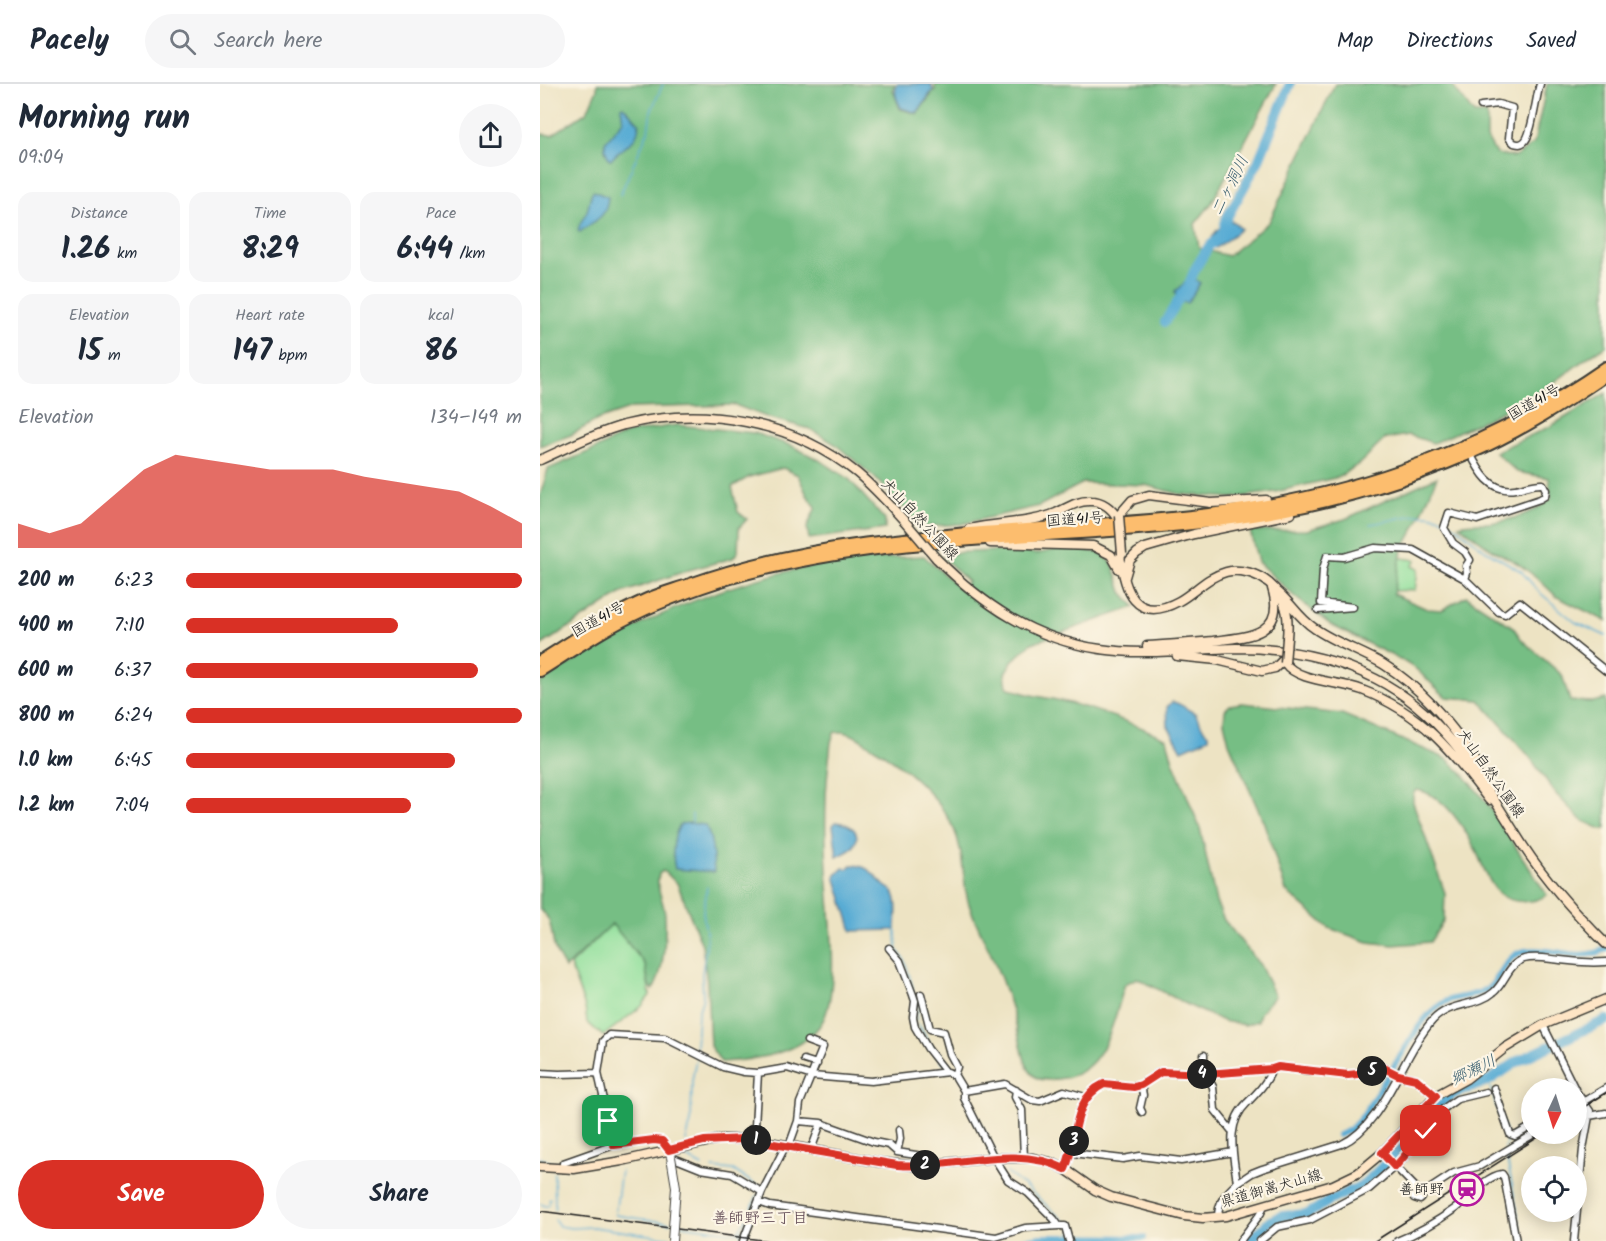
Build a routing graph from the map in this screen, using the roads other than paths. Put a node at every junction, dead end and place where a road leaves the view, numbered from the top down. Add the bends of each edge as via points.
1 (1540, 84) edge
2 (1481, 106) dead end
3 (1606, 367) edge
4 (1606, 375) edge
5 (1470, 453) junction
6 (540, 460) edge
7 (1322, 498) junction
8 (1118, 516) junction
9 (954, 533) junction
10 (965, 541) junction
11 (1465, 579) junction
12 (1124, 581) junction
13 (1271, 584) junction
14 (1278, 592) junction
15 (1318, 610) dead end
16 (1102, 650) junction
17 (540, 661) edge
18 (1284, 661) junction
19 (540, 671) edge
20 (1606, 671) edge
21 (1505, 815) junction
22 (1513, 829) junction
23 (1606, 944) edge
24 (890, 948) dead end
25 (1606, 962) edge
26 (921, 994) dead end
27 (1606, 999) edge
28 (1543, 1025) junction
29 (807, 1041) dead end
30 (1204, 1055) dead end
31 (804, 1060) dead end
32 (817, 1064) junction
33 (1272, 1069) junction
34 (598, 1072) junction
35 (946, 1072) junction
36 (540, 1073) edge
37 (758, 1073) junction
38 (1205, 1074) junction
39 (1398, 1075) junction
40 (812, 1076) junction
41 (954, 1076) junction
42 (1569, 1078) edge
43 (1141, 1085) junction
44 (1494, 1088) dead end
45 (1606, 1088) edge
46 (1016, 1090) junction
47 (964, 1091) junction
48 (1486, 1092) dead end
49 (1587, 1093) edge
50 (1436, 1096) junction
51 (1085, 1097) junction
52 (1587, 1107) edge
53 (1142, 1112) dead end
54 (1606, 1113) edge
55 (1589, 1116) junction
56 (798, 1121) junction
57 (821, 1123) junction
58 (899, 1130) dead end
59 (1232, 1130) junction
60 (1521, 1132) edge
61 (744, 1139) junction
62 (1521, 1142) edge
63 (614, 1145) junction
64 (788, 1145) junction
65 (811, 1150) junction
66 (897, 1152) junction
67 (1233, 1152) junction
68 (1072, 1153) junction
69 (670, 1154) junction
70 (1383, 1155) junction
71 (994, 1158) junction
72 (1023, 1158) junction
73 (928, 1165) junction
74 (540, 1167) edge
75 (1395, 1167) junction
76 (563, 1169) junction
77 (1065, 1169) junction
78 (1237, 1183) junction
79 (762, 1192) junction
80 (759, 1202) junction
81 (1264, 1205) junction
82 (1218, 1217) junction
83 (1062, 1227) junction
84 (672, 1241) edge
85 (743, 1241) edge
86 (1069, 1241) edge
87 (1240, 1241) edge
88 (1260, 1241) edge
89 (1397, 1241) edge
90 (1516, 1241) edge
91 (1574, 1241) edge

1 - 2 street via 1529,132 1521,144 1509,138 1512,108 1498,104
3 - 7 highway, 国道41号 via 1497,430 1426,461
4 - 5 highway, 国道41号 via 1562,405
5 - 7 highway, 国道41号 via 1410,476
5 - 11 street via 1481,476 1489,482 1511,490 1537,483 1546,490 1540,499 1487,518 1477,520 1449,513 1444,528 1470,560
6 - 16 main road, 犬山自然公園線, bridge via 592,436 640,422 682,416 729,418 773,428 838,459 868,483 964,585 1016,621 1065,641
7 - 8 main road via 1226,503 1149,495 1132,500
7 - 9 highway, 国道41号 via 1163,519
7 - 10 highway, 国道41号 via 1264,514 1209,522
7 - 12 main road via 1288,515 1145,548 1130,560
8 - 9 main road via 1101,502 1084,501 1041,518
8 - 12 main road, bridge
9 - 17 highway, 国道41号 via 822,549 719,574 648,598
10 - 12 main road via 1093,546 1111,555
10 - 19 highway, 国道41号 via 825,557 722,581 655,605 601,632
11 - 15 street via 1413,550 1375,548 1344,557 1327,556 1321,603 1353,607
11 - 20 street via 1499,612 1505,614 1520,602
12 - 13 main road via 1134,600 1155,608 1179,600 1226,572 1253,574
13 - 14 main road
13 - 16 main road via 1276,603 1274,616 1265,628 1248,637
14 - 18 main road, bridge via 1288,615
14 - 22 main road via 1316,630 1383,664 1427,698 1470,753 1504,805
16 - 18 main road via 1205,658 1262,671
16 - 21 main road, 犬山自然公園線 via 1296,651 1356,669 1400,693 1448,734
18 - 21 main road via 1297,675 1361,689 1408,713 1435,734
21 - 22 main road, 犬山自然公園線
22 - 23 main road, 犬山自然公園線 via 1554,887
24 - 35 street via 900,960 913,994 915,1027
25 - 39 street via 1534,957 1516,962 1494,991 1480,1000 1452,1007 1434,1019
26 - 41 street via 930,1029 944,1032 957,1067
27 - 28 main road, 県道御嵩犬山線
28 - 42 street
28 - 50 main road, 県道御嵩犬山線
29 - 32 street via 823,1047
30 - 38 street
31 - 32 street
32 - 40 street
33 - 38 street
33 - 39 street via 1286,1067 1348,1075 1367,1073 1380,1066
33 - 59 street via 1259,1092 1244,1106
34 - 36 street
34 - 37 street via 603,1041 609,1035 665,1038 723,1067
34 - 63 street
35 - 40 street via 871,1081
35 - 41 street
37 - 40 street via 788,1068
37 - 61 street via 755,1125
38 - 43 street via 1161,1072
38 - 59 street via 1214,1087 1215,1110
39 - 50 street via 1416,1079
39 - 78 street via 1355,1137 1252,1173
40 - 56 street via 800,1103
41 - 47 street
43 - 51 street via 1104,1084
43 - 53 street
44 - 60 street via 1510,1134
45 - 49 street
46 - 47 street via 1005,1084
46 - 51 street via 1040,1101 1064,1091
46 - 72 street via 1022,1110
47 - 71 street
48 - 75 street via 1457,1099 1443,1109
50 - 70 main road, 県道御嵩犬山線
51 - 68 street
52 - 55 street
54 - 55 street
55 - 91 street
56 - 57 street
56 - 64 street
57 - 65 street
57 - 66 street via 889,1145
58 - 66 street
59 - 67 street
61 - 64 main road, 県道御嵩犬山線
61 - 69 main road, 県道御嵩犬山線 via 704,1141
62 - 75 street via 1480,1166 1454,1173 1422,1194
63 - 69 street via 662,1141
63 - 76 street via 563,1162
64 - 65 main road, 県道御嵩犬山線
64 - 79 street
65 - 73 main road, 県道御嵩犬山線 via 897,1165
66 - 73 street via 922,1156
67 - 68 street via 1181,1161 1140,1156 1123,1160
67 - 78 street
68 - 77 street
69 - 76 main road, 県道御嵩犬山線
69 - 79 street via 701,1169 732,1174
69 - 84 street, bridge via 676,1187
70 - 75 street
70 - 81 main road, 県道御嵩犬山線 via 1346,1180
71 - 72 main road, 県道御嵩犬山線
71 - 73 main road, 県道御嵩犬山線
71 - 83 street via 1008,1180 1028,1193
72 - 77 main road, 県道御嵩犬山線
74 - 76 main road, 県道御嵩犬山線
75 - 88 street via 1369,1189 1310,1220 1277,1227
77 - 82 main road, 県道御嵩犬山線 via 1111,1197 1184,1216
78 - 82 street via 1220,1203
79 - 80 street
80 - 83 street via 996,1237 1025,1228
80 - 85 street
81 - 82 main road, 県道御嵩犬山線
81 - 87 street
83 - 86 street
89 - 90 street via 1458,1207 1502,1173

